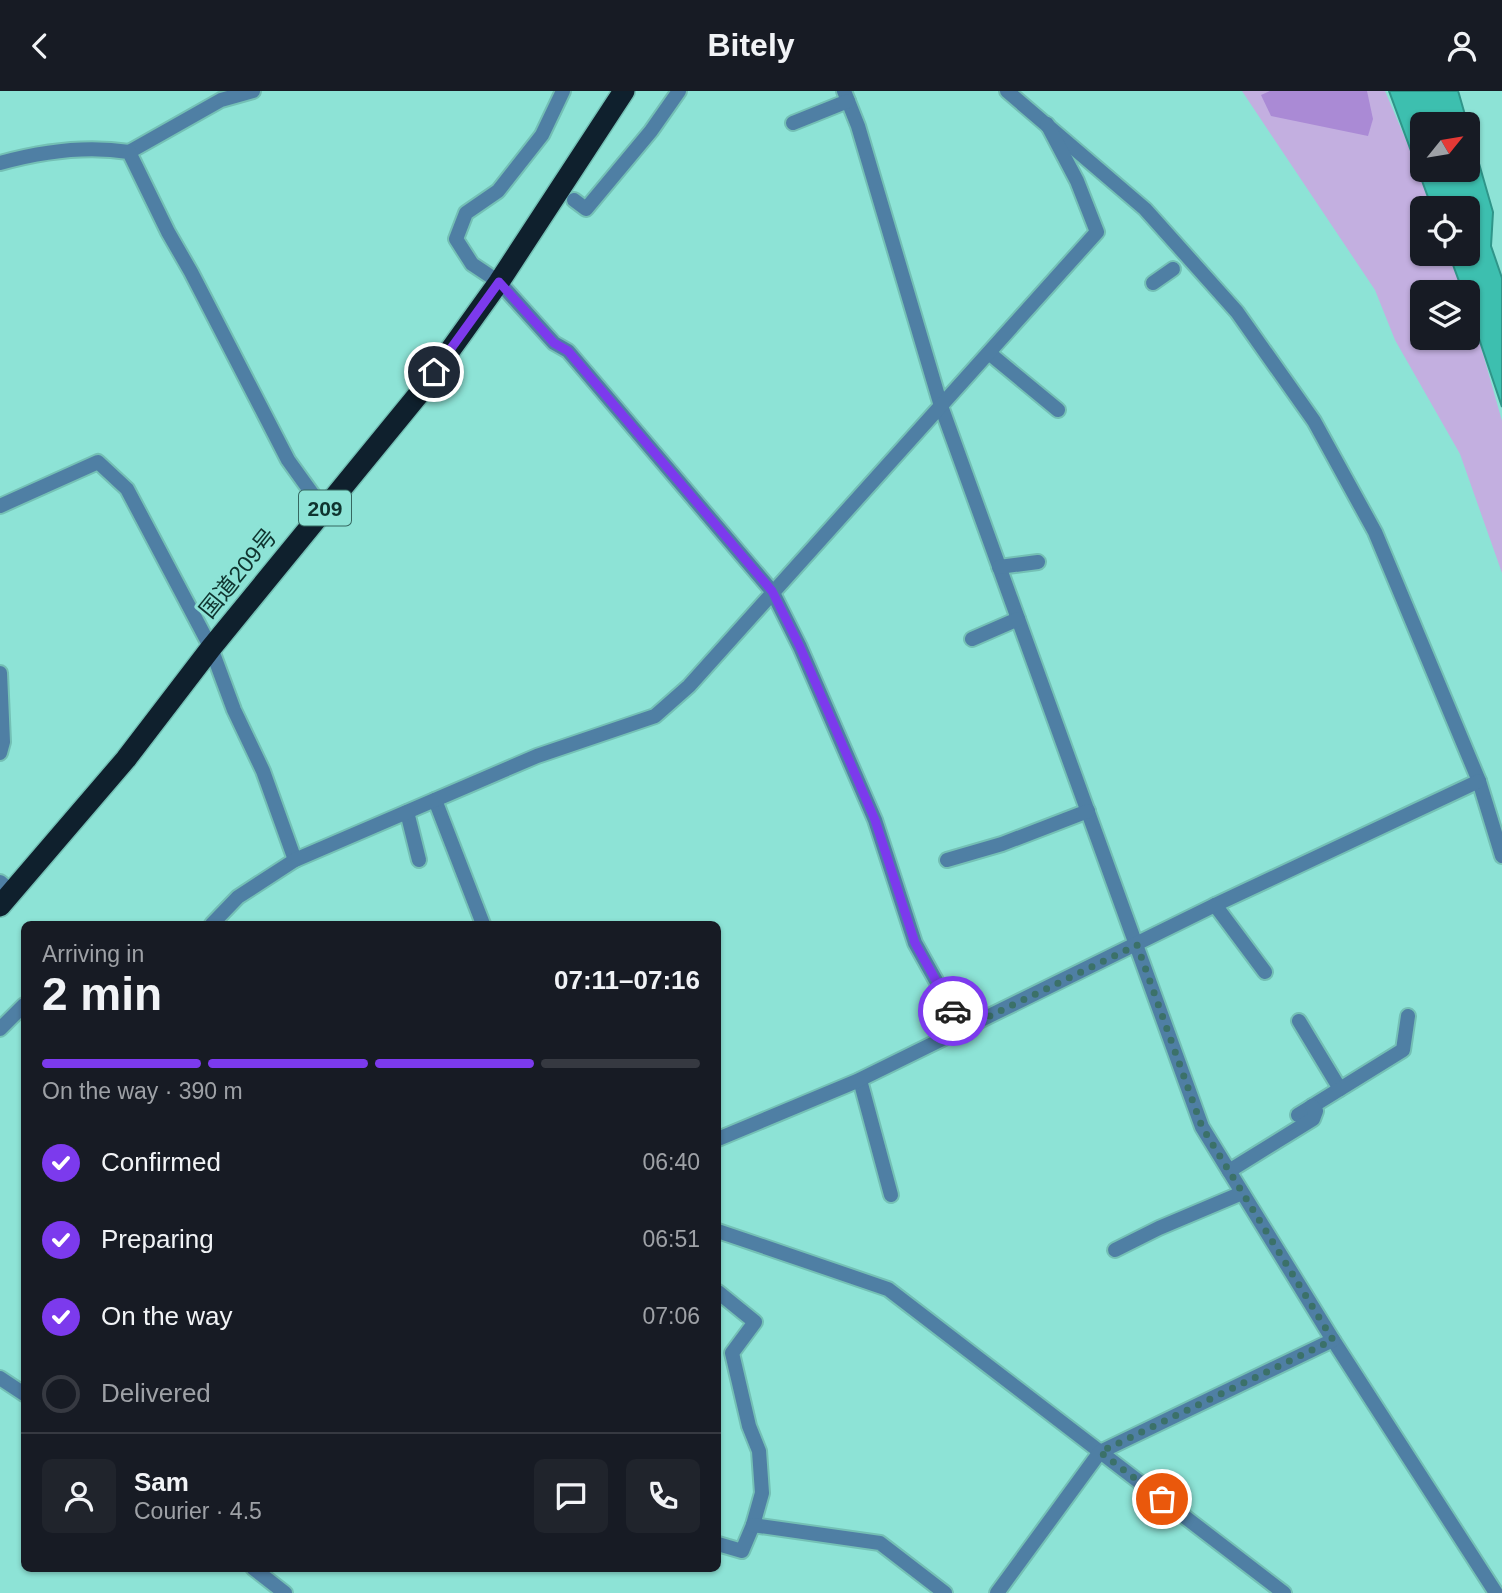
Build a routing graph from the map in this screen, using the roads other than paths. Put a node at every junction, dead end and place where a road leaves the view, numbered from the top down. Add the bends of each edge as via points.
1 (253, 91) edge
2 (563, 91) edge
3 (624, 91) edge
4 (679, 91) edge
5 (1007, 91) edge
6 (846, 96) edge
7 (793, 123) dead end
8 (1047, 124) junction
9 (129, 152) junction
10 (0, 163) edge
11 (573, 200) dead end
12 (1173, 269) dead end
13 (499, 282) junction
14 (1153, 283) dead end
15 (989, 353) junction
16 (941, 406) junction
17 (1058, 410) dead end
18 (0, 506) edge
19 (324, 510) junction
20 (1038, 562) dead end
21 (999, 567) junction
22 (772, 591) junction
23 (1018, 619) junction
24 (972, 639) dead end
25 (211, 648) junction
26 (0, 673) edge
27 (0, 753) edge
28 (1479, 781) junction
29 (435, 800) junction
30 (1088, 811) junction
31 (407, 812) junction
32 (1502, 856) edge
33 (295, 860) junction
34 (419, 860) dead end
35 (947, 860) dead end
36 (4, 893) edge
37 (1214, 905) junction
38 (215, 921) edge
39 (482, 921) edge
40 (1137, 945) junction
41 (1265, 972) dead end
42 (21, 1008) edge
43 (1408, 1016) dead end
44 (1299, 1021) dead end
45 (963, 1029) junction
46 (0, 1030) edge
47 (860, 1080) junction
48 (1340, 1089) junction
49 (1312, 1106) junction
50 (1298, 1115) dead end
51 (721, 1138) edge
52 (1229, 1171) junction
53 (1242, 1193) junction
54 (891, 1195) dead end
55 (721, 1232) edge
56 (1115, 1250) dead end
57 (721, 1294) edge
58 (1333, 1340) junction
59 (0, 1378) edge
60 (21, 1392) edge
61 (1100, 1452) junction
62 (753, 1525) junction
63 (721, 1545) edge
64 (258, 1572) edge
65 (285, 1593) edge
66 (945, 1593) edge
67 (997, 1593) edge
68 (1284, 1593) edge
69 (1496, 1593) edge

1 - 9 street via 221,100
2 - 13 street via 542,135 498,191 466,213 456,239 472,264
3 - 13 highway, 国道209号 / 209
4 - 11 street via 652,131 586,209
5 - 8 street
6 - 7 street
6 - 16 street
8 - 15 street via 1097,232
8 - 28 street via 1145,209 1237,311 1314,421 1375,532
9 - 10 street via 55,150
9 - 19 street via 288,460
12 - 14 street
13 - 19 highway, 国道209号 / 209 via 418,395
13 - 22 street via 554,343 568,351
15 - 16 street
15 - 17 street
16 - 21 street
16 - 22 street
18 - 25 street via 98,461 127,489
19 - 25 highway, 国道209号 / 209
20 - 21 street
21 - 23 street
22 - 29 street via 689,687 655,716 537,756
22 - 45 street via 875,820 915,943
23 - 24 street
23 - 30 street
25 - 33 street
25 - 36 highway, 国道209号 / 209 via 126,759
26 - 27 street
28 - 32 street
28 - 37 street
29 - 31 street
29 - 39 street
30 - 35 street
30 - 40 street
31 - 33 street
31 - 34 street
33 - 38 street via 238,897
37 - 40 street
37 - 41 street
40 - 45 street
40 - 52 street via 1202,1127
42 - 46 street
43 - 48 street via 1403,1050
44 - 48 street
45 - 47 street
47 - 51 street
47 - 54 street
48 - 49 street
49 - 50 street
49 - 52 street via 1316,1111 1312,1119
52 - 53 street
53 - 56 street
53 - 58 street
55 - 61 street via 888,1289
57 - 62 street via 755,1322 732,1353 759,1451 762,1493
58 - 61 street
58 - 69 street
59 - 60 street
61 - 67 street
61 - 68 street
62 - 63 street via 742,1551
62 - 66 street via 880,1543
64 - 65 street

